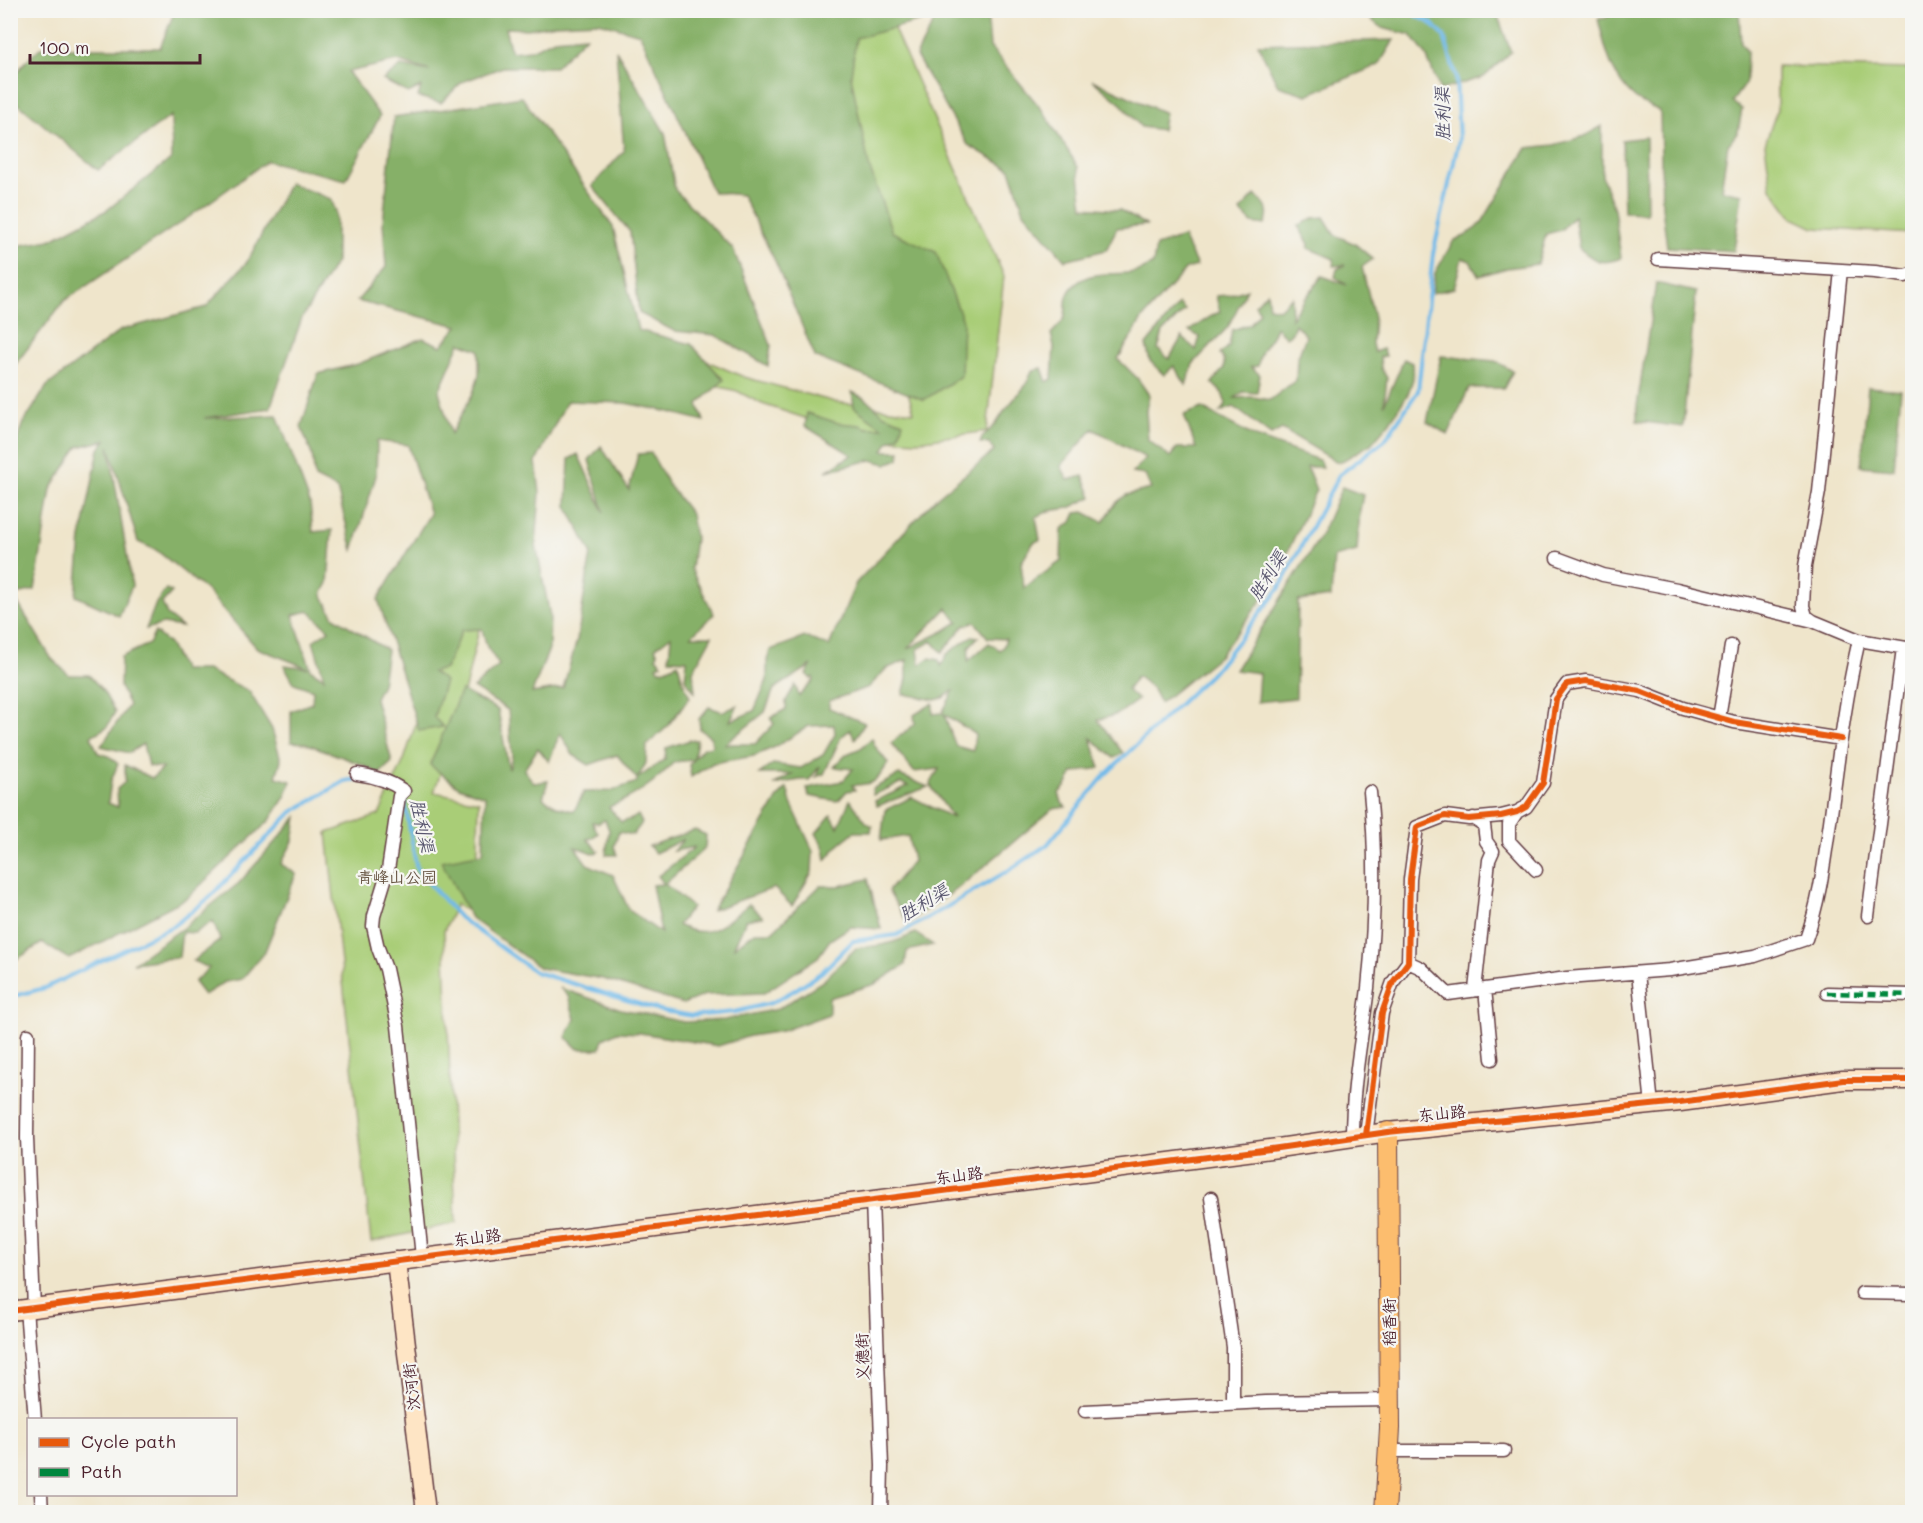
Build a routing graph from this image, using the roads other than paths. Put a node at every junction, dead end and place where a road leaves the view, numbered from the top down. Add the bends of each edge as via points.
1 (1658, 259) dead end
2 (1841, 270) junction
3 (1912, 274) edge
4 (1557, 558) dead end
5 (1813, 621) junction
6 (1859, 640) junction
7 (1731, 646) dead end
8 (1908, 648) edge
9 (1719, 717) junction
10 (1841, 739) junction
11 (357, 774) dead end
12 (1371, 792) dead end
13 (1517, 812) junction
14 (1473, 818) junction
15 (1536, 870) dead end
16 (1868, 916) dead end
17 (1408, 962) junction
18 (1638, 973) junction
19 (1480, 989) junction
20 (1827, 993) dead end
21 (1912, 995) edge
22 (28, 1035) dead end
23 (1492, 1059) dead end
24 (1912, 1080) edge
25 (1652, 1105) junction
26 (1388, 1132) junction
27 (1359, 1136) junction
28 (1211, 1198) dead end
29 (872, 1200) junction
30 (422, 1257) junction
31 (396, 1261) junction
32 (1862, 1293) dead end
33 (1912, 1294) edge
34 (24, 1309) edge
35 (1390, 1401) junction
36 (1233, 1403) junction
37 (1085, 1411) dead end
38 (35, 1418) edge
39 (1389, 1451) junction
40 (1504, 1451) dead end
41 (40, 1496) edge
42 (42, 1512) edge
43 (426, 1512) edge
44 (881, 1512) edge
45 (1385, 1512) edge

1 - 2 street
2 - 3 street
2 - 5 street via 1819,492 1802,600 1806,616
4 - 5 street via 1604,575
5 - 6 street
6 - 8 street
6 - 10 street
7 - 9 street
8 - 16 street
9 - 10 street
9 - 13 street via 1640,691 1586,681 1567,684 1556,699 1543,783 1526,807
10 - 18 street via 1821,885 1806,939 1755,956
11 - 30 street via 373,776 404,790 399,796 388,870 373,926 398,1026
12 - 27 street via 1376,886 1352,1109
13 - 14 street
13 - 15 street via 1509,824 1509,841
14 - 17 street via 1445,816 1417,827 1410,879
14 - 19 street via 1484,825 1486,841 1493,851 1489,860
17 - 19 street via 1421,968 1448,994
17 - 27 street via 1393,982 1382,1013
18 - 19 street
18 - 25 street
19 - 23 street
20 - 21 street
22 - 34 street
24 - 25 street, 东山路 via 1843,1080
25 - 26 street, 东山路
26 - 27 street, 东山路
26 - 35 main road, 稻香街
27 - 29 street, 东山路
28 - 36 street via 1233,1347
29 - 30 street, 东山路
29 - 44 street, 义德街
30 - 31 street, 东山路
31 - 34 street, 东山路
31 - 43 street, 汶河街
32 - 33 street
34 - 38 street
35 - 36 street
35 - 39 main road, 稻香街
36 - 37 street
39 - 40 street
39 - 45 main road, 稻香街
41 - 42 street

